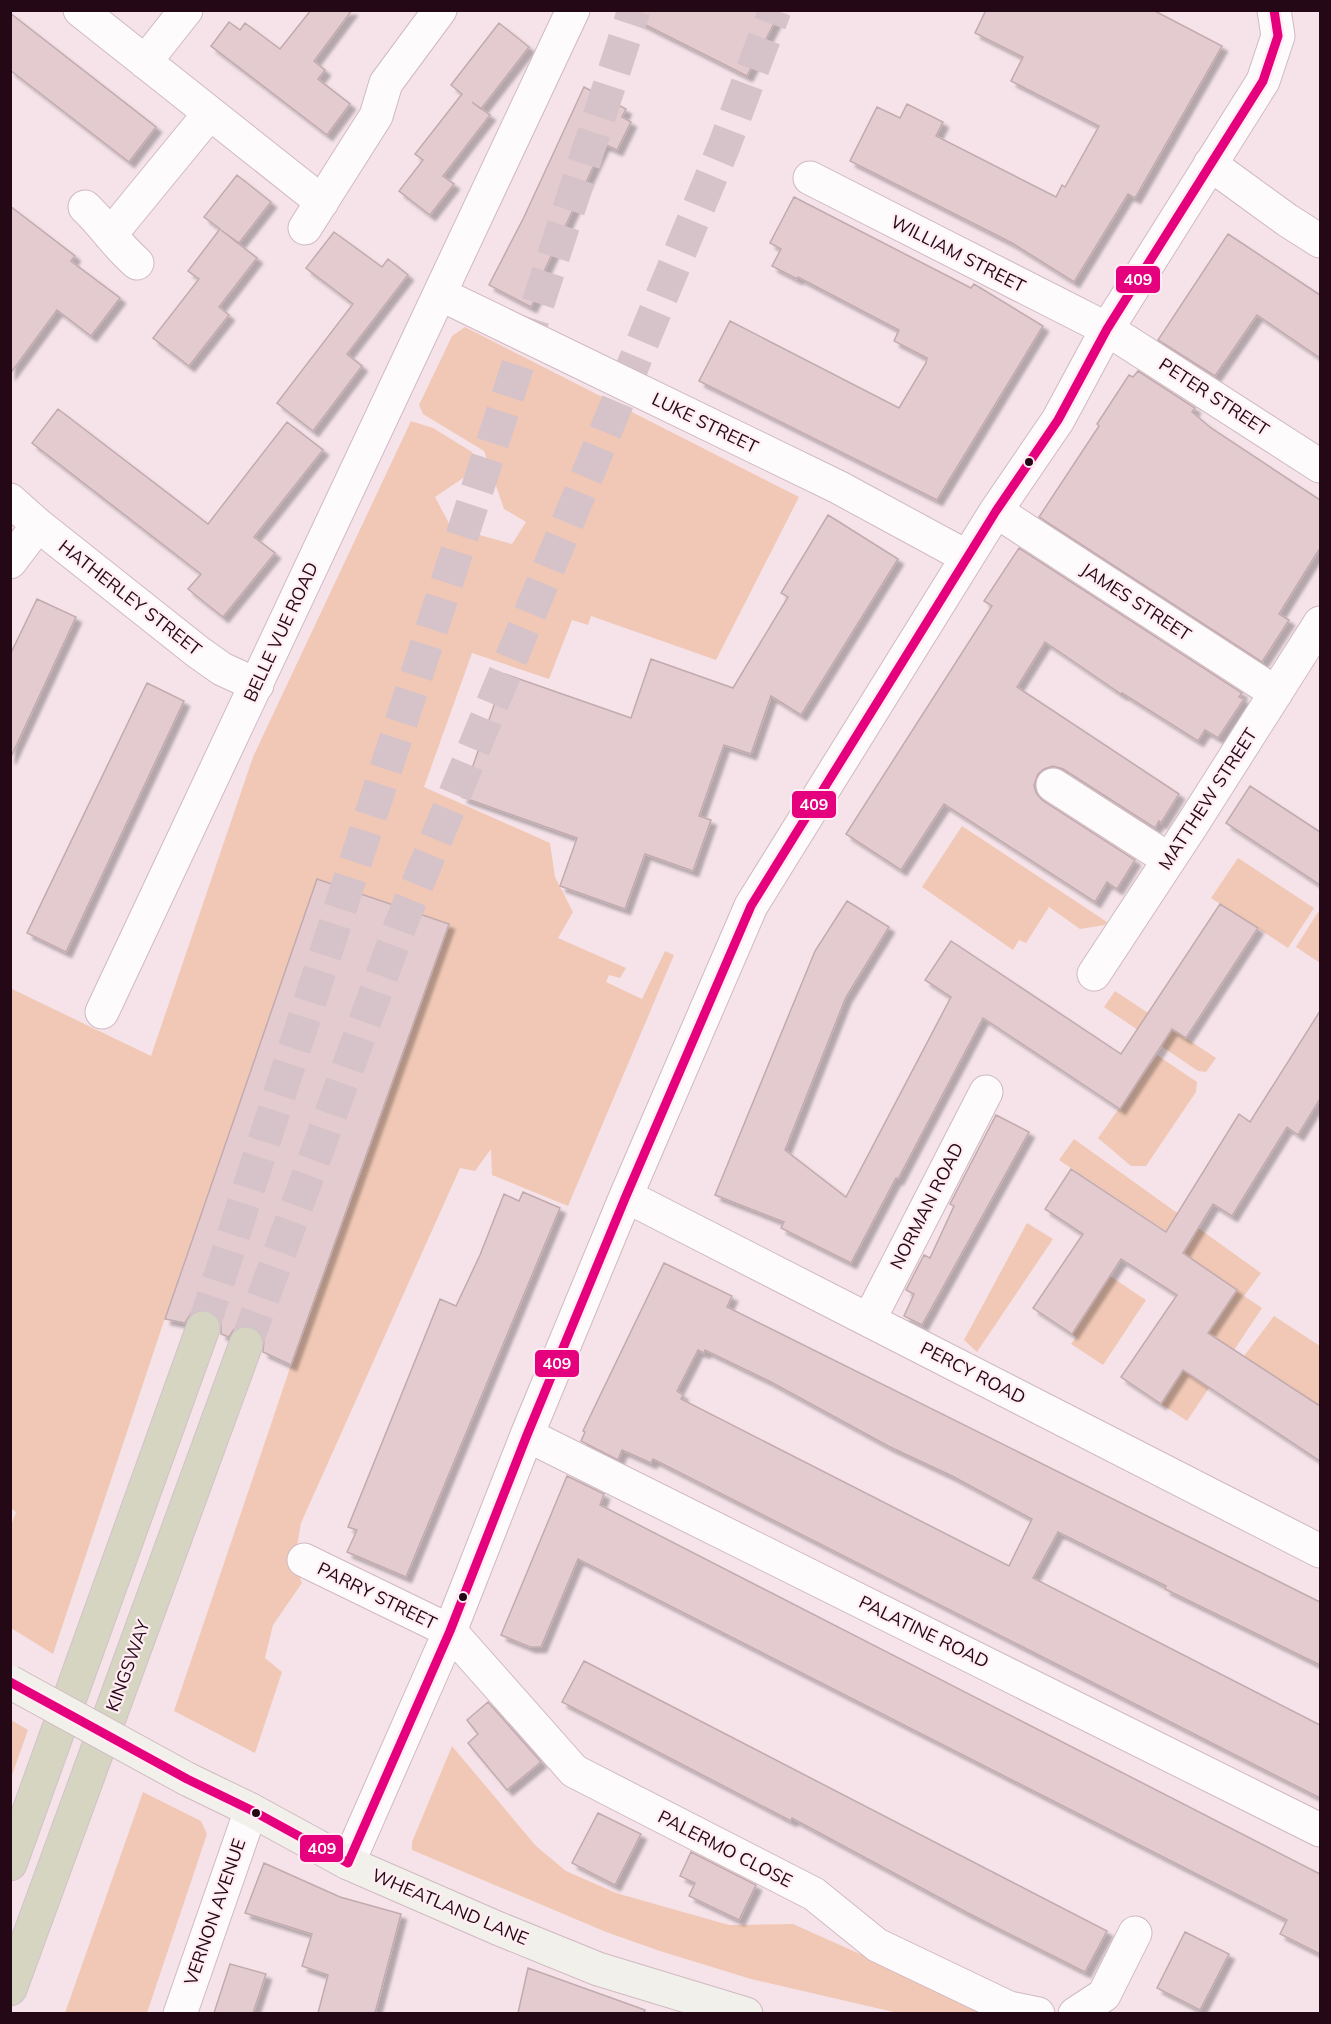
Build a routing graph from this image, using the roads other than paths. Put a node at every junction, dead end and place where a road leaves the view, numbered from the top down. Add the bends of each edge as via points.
1 (80, 10) edge
2 (186, 10) edge
3 (440, 10) edge
4 (573, 10) edge
5 (1274, 10) edge
6 (145, 62) junction
7 (210, 113) junction
8 (1210, 164) junction
9 (810, 178) dead end
10 (85, 207) dead end
11 (110, 235) junction
12 (1320, 241) edge
13 (137, 263) dead end
14 (440, 294) junction
15 (1107, 329) junction
16 (1320, 466) edge
17 (10, 500) edge
18 (996, 510) junction
19 (38, 525) junction
20 (967, 558) junction
21 (10, 562) edge
22 (1320, 622) edge
23 (257, 685) junction
24 (1276, 693) junction
25 (1053, 784) dead end
26 (1168, 859) junction
27 (1094, 974) dead end
28 (102, 1012) dead end
29 (986, 1092) dead end
30 (626, 1196) junction
31 (869, 1320) junction
32 (203, 1328) tunnel mouth
33 (246, 1344) tunnel mouth
34 (527, 1435) junction
35 (1320, 1551) edge
36 (304, 1560) dead end
37 (450, 1632) junction
38 (10, 1682) edge
39 (251, 1810) junction
40 (1320, 1830) edge
41 (348, 1863) junction
42 (10, 1864) edge
43 (1134, 1933) dead end
44 (10, 1989) edge
45 (180, 2013) edge
46 (746, 2013) edge
47 (1038, 2013) edge
48 (1075, 2013) edge

1 - 6 street
2 - 6 street
3 - 7 street via 386,83 376,116 314,215
4 - 14 street, BELLE VUE ROAD
5 - 8 street via 1278,36 1263,81
6 - 7 street
7 - 11 street
8 - 12 street
8 - 15 street
9 - 15 street, WILLIAM STREET
10 - 11 street
11 - 13 street
14 - 20 street, LUKE STREET via 838,488
14 - 23 street, BELLE VUE ROAD
15 - 16 street, PETER STREET
15 - 18 street via 1058,420
17 - 19 street, HATHERLEY STREET
18 - 20 street
18 - 24 street, JAMES STREET
19 - 21 street
19 - 23 street, HATHERLEY STREET via 198,652 222,669
20 - 30 street via 751,906
22 - 24 street, MATTHEW STREET
23 - 28 street, BELLE VUE ROAD
24 - 26 street, MATTHEW STREET
25 - 26 street
26 - 27 street, MATTHEW STREET
29 - 31 street, NORMAN ROAD
30 - 31 street, PERCY ROAD
30 - 34 street
31 - 35 street, PERCY ROAD
32 - 42 highway
33 - 44 highway, KINGSWAY
34 - 37 street
34 - 40 street, PALATINE ROAD
36 - 37 street, PARRY STREET
37 - 41 street
37 - 47 street, PALERMO CLOSE via 574,1772 814,1894 877,1945 1009,2008
38 - 39 main road, WHEATLAND LANE, bridge
39 - 41 main road, WHEATLAND LANE
39 - 45 street, VERNON AVENUE
41 - 46 main road, WHEATLAND LANE via 598,1969
43 - 48 street via 1104,1995

